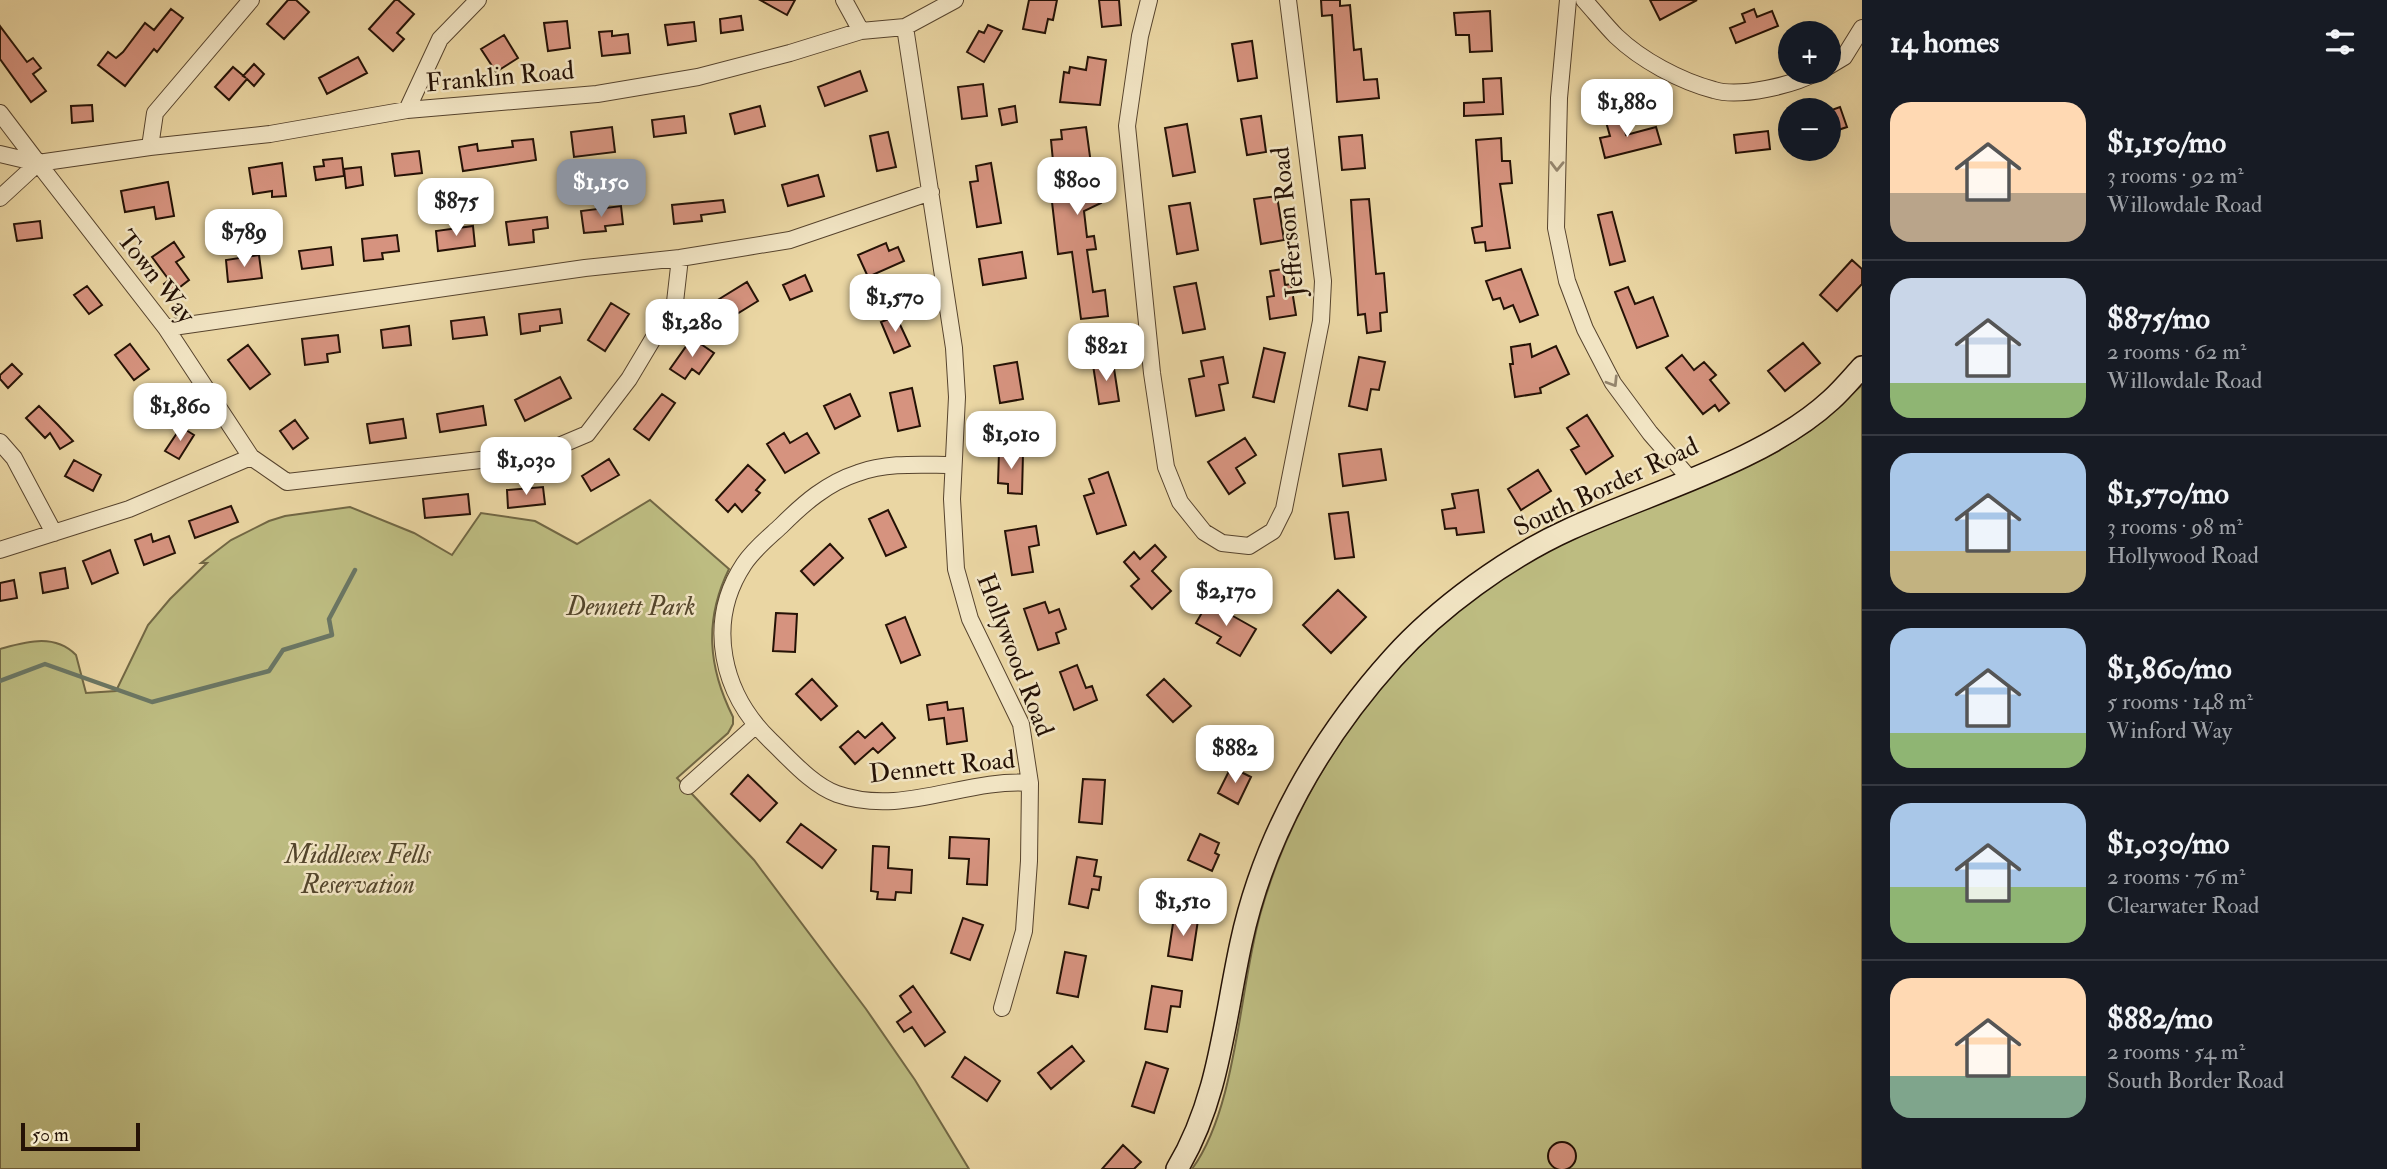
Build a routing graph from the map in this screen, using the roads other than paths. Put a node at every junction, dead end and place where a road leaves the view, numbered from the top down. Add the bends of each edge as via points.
1 (478, 0) edge
2 (844, 0) edge
3 (955, 0) edge
4 (1149, 0) edge
5 (1288, 0) edge
6 (1568, 0) edge
7 (1584, 0) edge
8 (242, 2) edge
9 (905, 27) junction
10 (1862, 28) edge
11 (861, 31) junction
12 (1841, 59) edge
13 (1785, 84) edge
14 (407, 110) junction
15 (0, 113) edge
16 (150, 147) junction
17 (0, 154) edge
18 (38, 163) junction
19 (932, 192) junction
20 (0, 198) edge
21 (680, 258) junction
22 (166, 328) junction
23 (1862, 367) edge
24 (0, 442) edge
25 (251, 457) junction
26 (953, 465) junction
27 (1690, 479) junction
28 (54, 533) junction
29 (0, 550) edge
30 (756, 725) junction
31 (1030, 783) junction
32 (688, 786) dead end
33 (1002, 1008) dead end
34 (1177, 1169) edge

1 - 14 street via 440,39
2 - 11 street
3 - 9 street, Franklin Road
4 - 5 street, Jefferson Road via 1127,126 1166,467 1180,502 1203,532 1222,543 1249,546 1273,531 1284,509 1321,321 1323,281
6 -> 27 street via 1559,98 1556,228 1567,281 1613,383
7 - 13 street via 1617,37 1667,71 1716,91 1762,90
8 - 16 street via 155,113
9 - 11 street, Franklin Road
9 - 19 street, Hollywood Road
10 - 12 street
11 - 14 street, Franklin Road via 698,77 597,94
14 - 16 street, Franklin Road via 271,134
15 - 18 street, Town Way
16 - 18 street, Franklin Road
17 - 18 street
18 - 20 street
18 - 22 street, Town Way
19 - 21 street via 790,240
19 - 26 street, Hollywood Road via 957,373
21 - 22 street
21 - 25 street via 676,302 629,379 587,434 542,453 287,482
22 - 25 street, Town Way
23 - 27 main road, South Border Road via 1830,401 1792,429
24 - 28 street via 14,458
25 - 28 street via 129,509
26 - 30 street, Dennett Road via 884,467 840,480 811,498 746,562 729,597 722,645 735,695
26 - 31 street, Hollywood Road via 952,531 959,579 973,626 1021,724
27 - 34 main road, South Border Road via 1566,531 1499,569 1440,613 1394,656 1351,707 1288,807 1265,866 1241,941 1218,1067 1200,1125
28 - 29 street
30 - 31 street, Dennett Road via 821,785 856,799 904,800 1009,782
30 - 32 street
31 - 33 street, Hollywood Road via 1024,931

